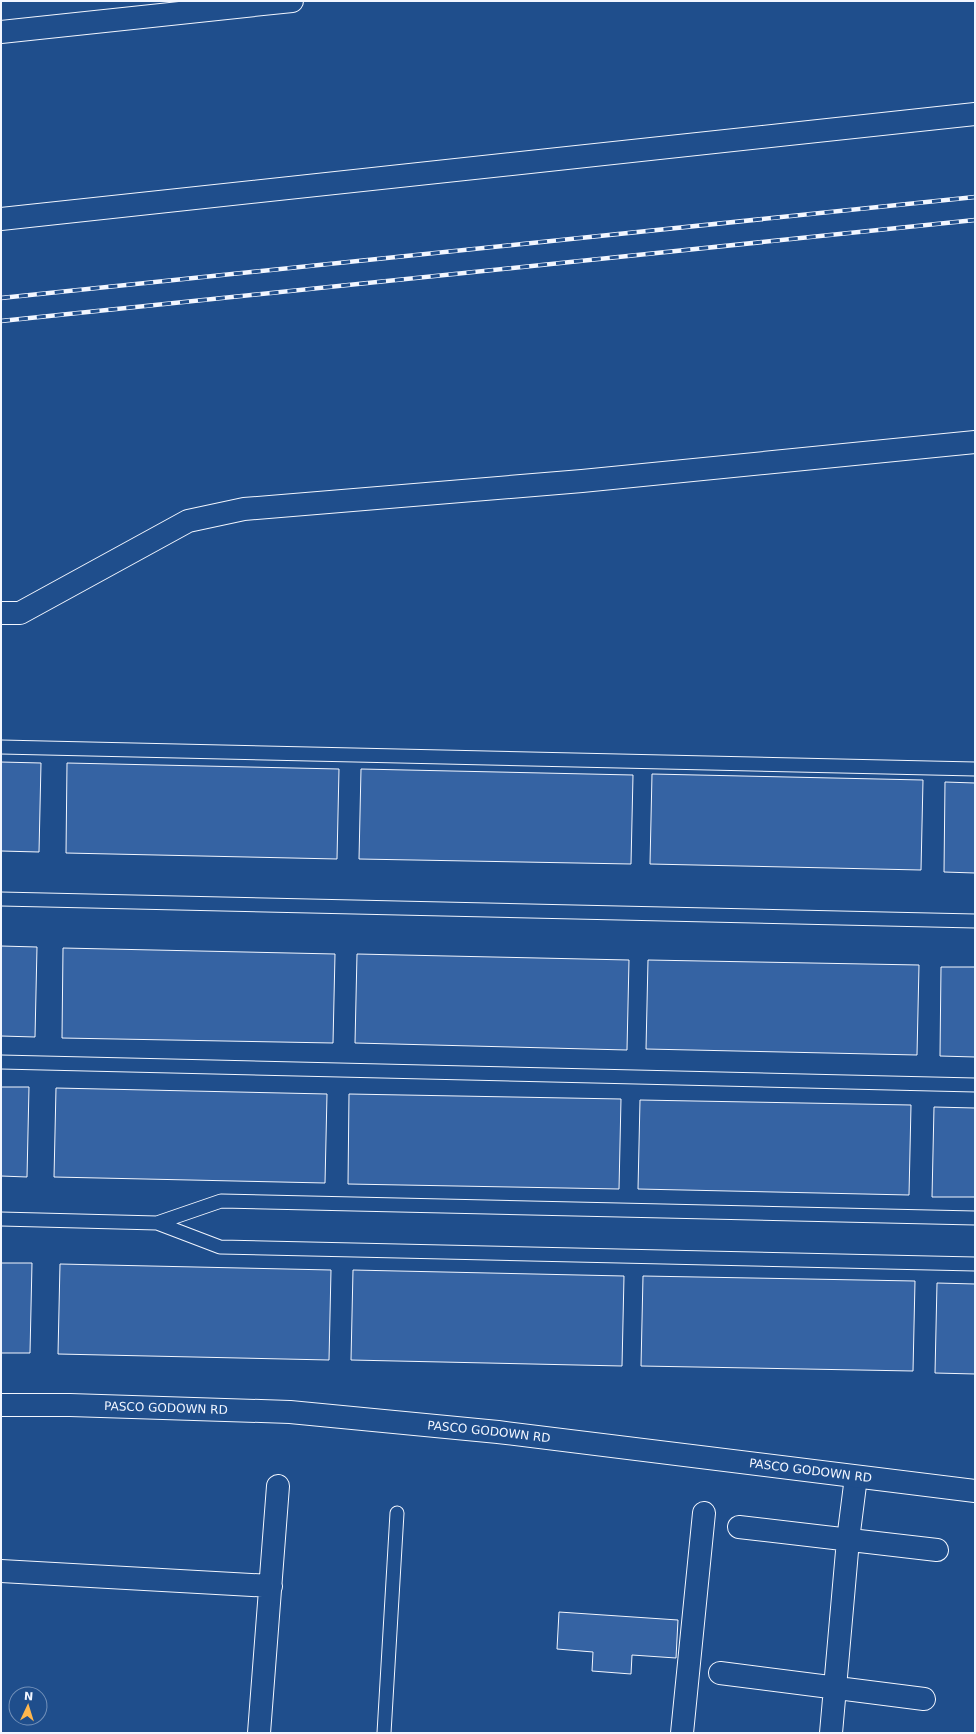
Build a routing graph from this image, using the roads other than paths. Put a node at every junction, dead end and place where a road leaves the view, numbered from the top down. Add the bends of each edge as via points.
1 (292, 1) edge
2 (1, 32) edge
3 (975, 114) edge
4 (1, 219) edge
5 (975, 442) edge
6 (1, 613) edge
7 (1, 747) edge
8 (975, 769) edge
9 (1, 899) edge
10 (975, 921) edge
11 (1, 1062) edge
12 (975, 1085) edge
13 (975, 1218) edge
14 (1, 1219) edge
15 (157, 1223) junction
16 (975, 1264) edge
17 (1, 1405) edge
18 (856, 1477) junction
19 (278, 1486) dead end
20 (975, 1491) edge
21 (397, 1513) dead end
22 (704, 1513) dead end
23 (739, 1527) dead end
24 (848, 1540) junction
25 (937, 1550) dead end
26 (1, 1571) edge
27 (271, 1586) junction
28 (720, 1673) dead end
29 (835, 1688) junction
30 (924, 1699) dead end
31 (259, 1733) edge
32 (384, 1733) edge
33 (682, 1733) edge
34 (831, 1733) edge

1 - 2 street
3 - 4 street
5 - 6 street via 582,481 244,509 188,521 20,613
7 - 8 lane
9 - 10 lane
11 - 12 lane
13 - 15 lane via 222,1201
14 - 15 lane
15 - 16 lane via 220,1247
17 - 18 street, PASCO GODOWN RD via 290,1412 498,1432
18 - 20 street, PASCO GODOWN RD
18 - 24 street
19 - 27 street
21 - 32 lane
22 - 33 street
23 - 24 street
24 - 25 street
24 - 29 street
26 - 27 street
27 - 31 street
28 - 29 street
29 - 30 street
29 - 34 street

